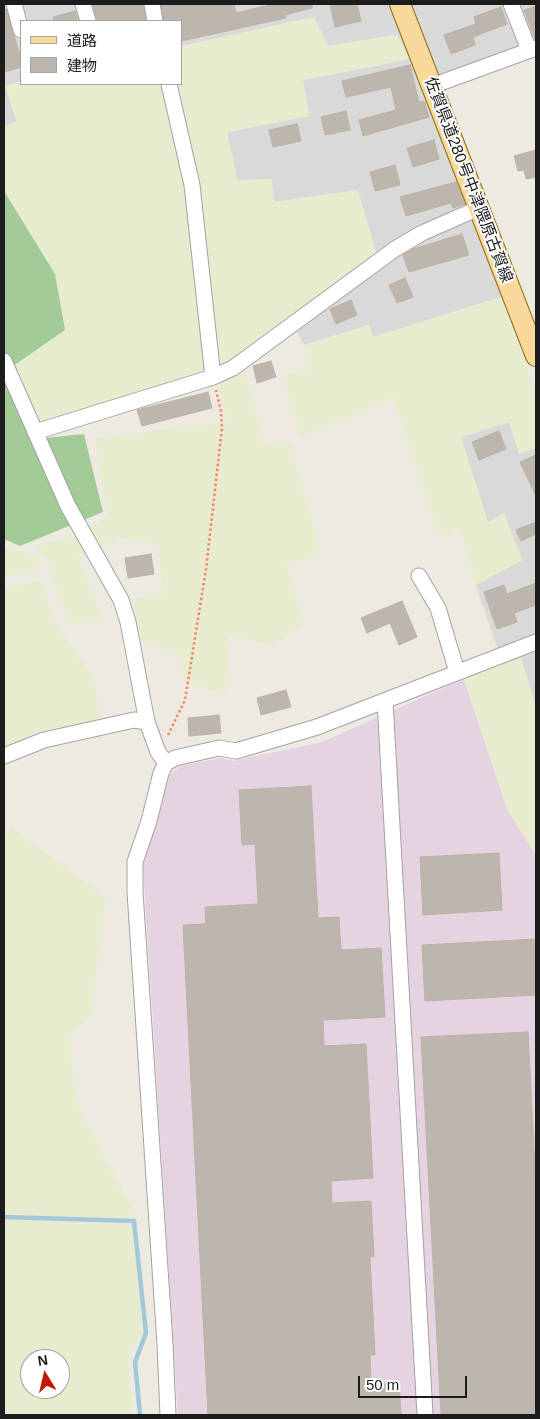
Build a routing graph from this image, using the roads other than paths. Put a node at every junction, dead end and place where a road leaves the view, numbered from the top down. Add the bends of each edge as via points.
1 (14, 4) edge
2 (83, 4) edge
3 (152, 4) edge
4 (400, 4) edge
5 (511, 4) edge
6 (88, 20) edge
7 (156, 20) edge
8 (20, 26) edge
9 (533, 49) edge
10 (169, 85) edge
11 (432, 86) junction
12 (479, 208) junction
13 (536, 356) edge
14 (4, 360) edge
15 (213, 377) junction
16 (36, 432) junction
17 (420, 576) dead end
18 (536, 642) edge
19 (457, 672) junction
20 (385, 701) junction
21 (147, 722) junction
22 (4, 756) edge
23 (166, 763) junction
24 (168, 1415) edge
25 (425, 1415) edge

1 - 8 street
2 - 6 street
3 - 7 street
4 - 11 main road, 佐賀県道280号中津隈原古賀線
5 - 9 street
9 - 11 street
10 - 15 street via 192,185
11 - 12 main road, 佐賀県道280号中津隈原古賀線
12 - 13 main road, 佐賀県道280号中津隈原古賀線
12 - 15 street via 395,248 233,368
14 - 16 street
15 - 16 street
16 - 21 street via 68,506 121,600
17 - 19 street via 438,608
18 - 19 street
19 - 20 street
20 - 23 street via 317,727 236,751 219,748
20 - 25 street
21 - 22 street via 134,720 44,740
21 - 23 street via 158,752
23 - 24 street via 135,862 135,892

